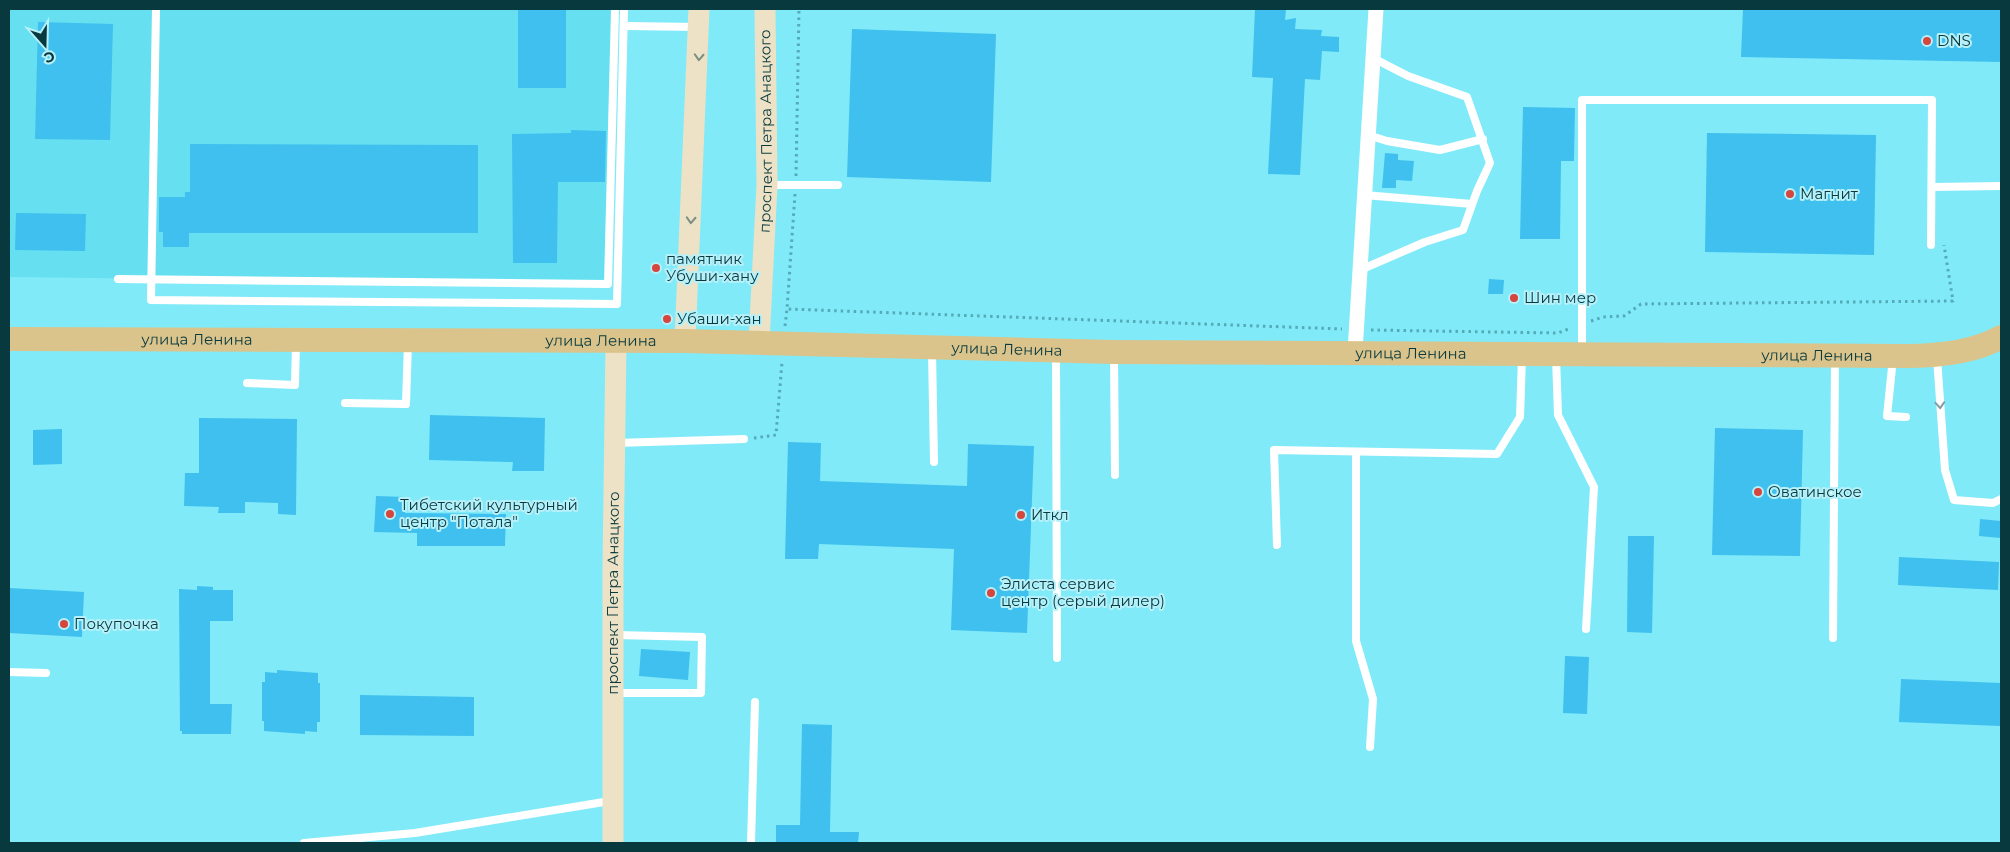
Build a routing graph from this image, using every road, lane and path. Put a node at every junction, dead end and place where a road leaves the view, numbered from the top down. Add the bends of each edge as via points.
1 (156, 9) edge
2 (615, 9) edge
3 (624, 9) edge
4 (765, 9) edge
5 (798, 9) edge
6 (1376, 9) edge
7 (700, 18) edge
8 (625, 26) junction
9 (1373, 57) junction
10 (1368, 135) junction
11 (1483, 139) junction
12 (767, 185) junction
13 (796, 185) junction
14 (838, 185) dead end
15 (2001, 186) edge
16 (1932, 187) junction
17 (1364, 195) junction
18 (1472, 204) junction
19 (1944, 244) dead end
20 (1931, 245) dead end
21 (1360, 270) junction
22 (118, 279) dead end
23 (152, 279) junction
24 (787, 309) junction
25 (1581, 325) junction
26 (786, 326) dead end
27 (2001, 337) edge
28 (9, 339) edge
29 (296, 340) junction
30 (408, 340) junction
31 (685, 341) junction
32 (1356, 341) junction
33 (616, 342) junction
34 (759, 342) junction
35 (932, 347) junction
36 (1056, 350) junction
37 (1114, 352) junction
38 (1556, 352) junction
39 (1522, 353) junction
40 (1582, 353) junction
41 (1835, 356) junction
42 (1893, 356) junction
43 (1937, 356) junction
44 (782, 361) dead end
45 (247, 384) dead end
46 (345, 403) dead end
47 (1906, 417) dead end
48 (744, 439) joint
49 (616, 443) junction
50 (1356, 452) junction
51 (934, 462) dead end
52 (1115, 475) dead end
53 (2001, 499) edge
54 (1277, 545) dead end
55 (1586, 629) dead end
56 (613, 635) junction
57 (1833, 638) dead end
58 (1057, 658) dead end
59 (9, 672) edge
60 (46, 673) dead end
61 (613, 693) junction
62 (755, 702) dead end
63 (1370, 747) dead end
64 (612, 800) junction
65 (304, 843) edge
66 (613, 843) edge
67 (751, 843) edge

1 - 23 lane
2 - 23 lane via 608,284
3 - 8 lane
4 - 12 main road, проспект Петра Анацкого
5 - 13 path
6 - 9 street
7 - 8 lane
7 -> 31 main road
8 - 23 lane via 617,304 151,300
9 - 10 street
9 - 11 lane via 1408,76 1467,97
10 - 11 lane via 1387,142 1440,150
10 - 17 street
11 - 18 lane via 1490,163
12 - 13 lane
12 - 34 main road, проспект Петра Анацкого
13 - 14 lane
13 - 24 path
15 - 16 lane
16 - 20 lane
16 - 25 lane via 1932,100 1582,100
17 - 18 lane
17 - 21 street
18 - 21 lane via 1463,230 1425,242
19 - 25 path via 1953,301 1641,304 1624,316 1603,317
21 - 32 street
22 - 23 lane
24 - 26 path
24 - 32 path
25 - 32 path via 1558,333
25 - 40 lane
27 - 43 main road, улица Ленина
28 - 29 main road, улица Ленина
29 - 30 main road, улица Ленина
29 - 45 lane via 295,385
30 - 33 main road, улица Ленина
30 - 46 lane via 406,404
31 - 33 main road, улица Ленина
31 - 34 main road, улица Ленина
32 - 37 main road, улица Ленина
32 - 39 main road, улица Ленина
33 - 49 main road, проспект Петра Анацкого
34 - 35 main road, улица Ленина
35 - 36 main road, улица Ленина
35 - 51 lane
36 - 37 main road, улица Ленина
36 - 58 lane
37 - 52 lane
38 - 39 main road, улица Ленина
38 - 40 main road, улица Ленина
38 - 55 lane via 1558,415 1594,487
39 - 50 lane via 1520,417 1497,454
40 - 41 main road, улица Ленина
41 - 42 main road, улица Ленина
41 - 57 lane
42 - 43 main road, улица Ленина
42 - 47 lane via 1887,416
43 -> 53 lane via 1945,470 1954,500 1993,503
44 - 48 path via 776,435
48 - 49 lane
49 - 56 main road, проспект Петра Анацкого
50 - 54 lane via 1274,450
50 - 63 lane via 1356,641 1373,699
56 - 61 main road, проспект Петра Анацкого
56 - 61 lane via 702,637 701,693
59 - 60 lane
61 - 64 main road, проспект Петра Анацкого
62 - 67 lane
64 - 65 lane via 415,833
64 - 66 main road, проспект Петра Анацкого

